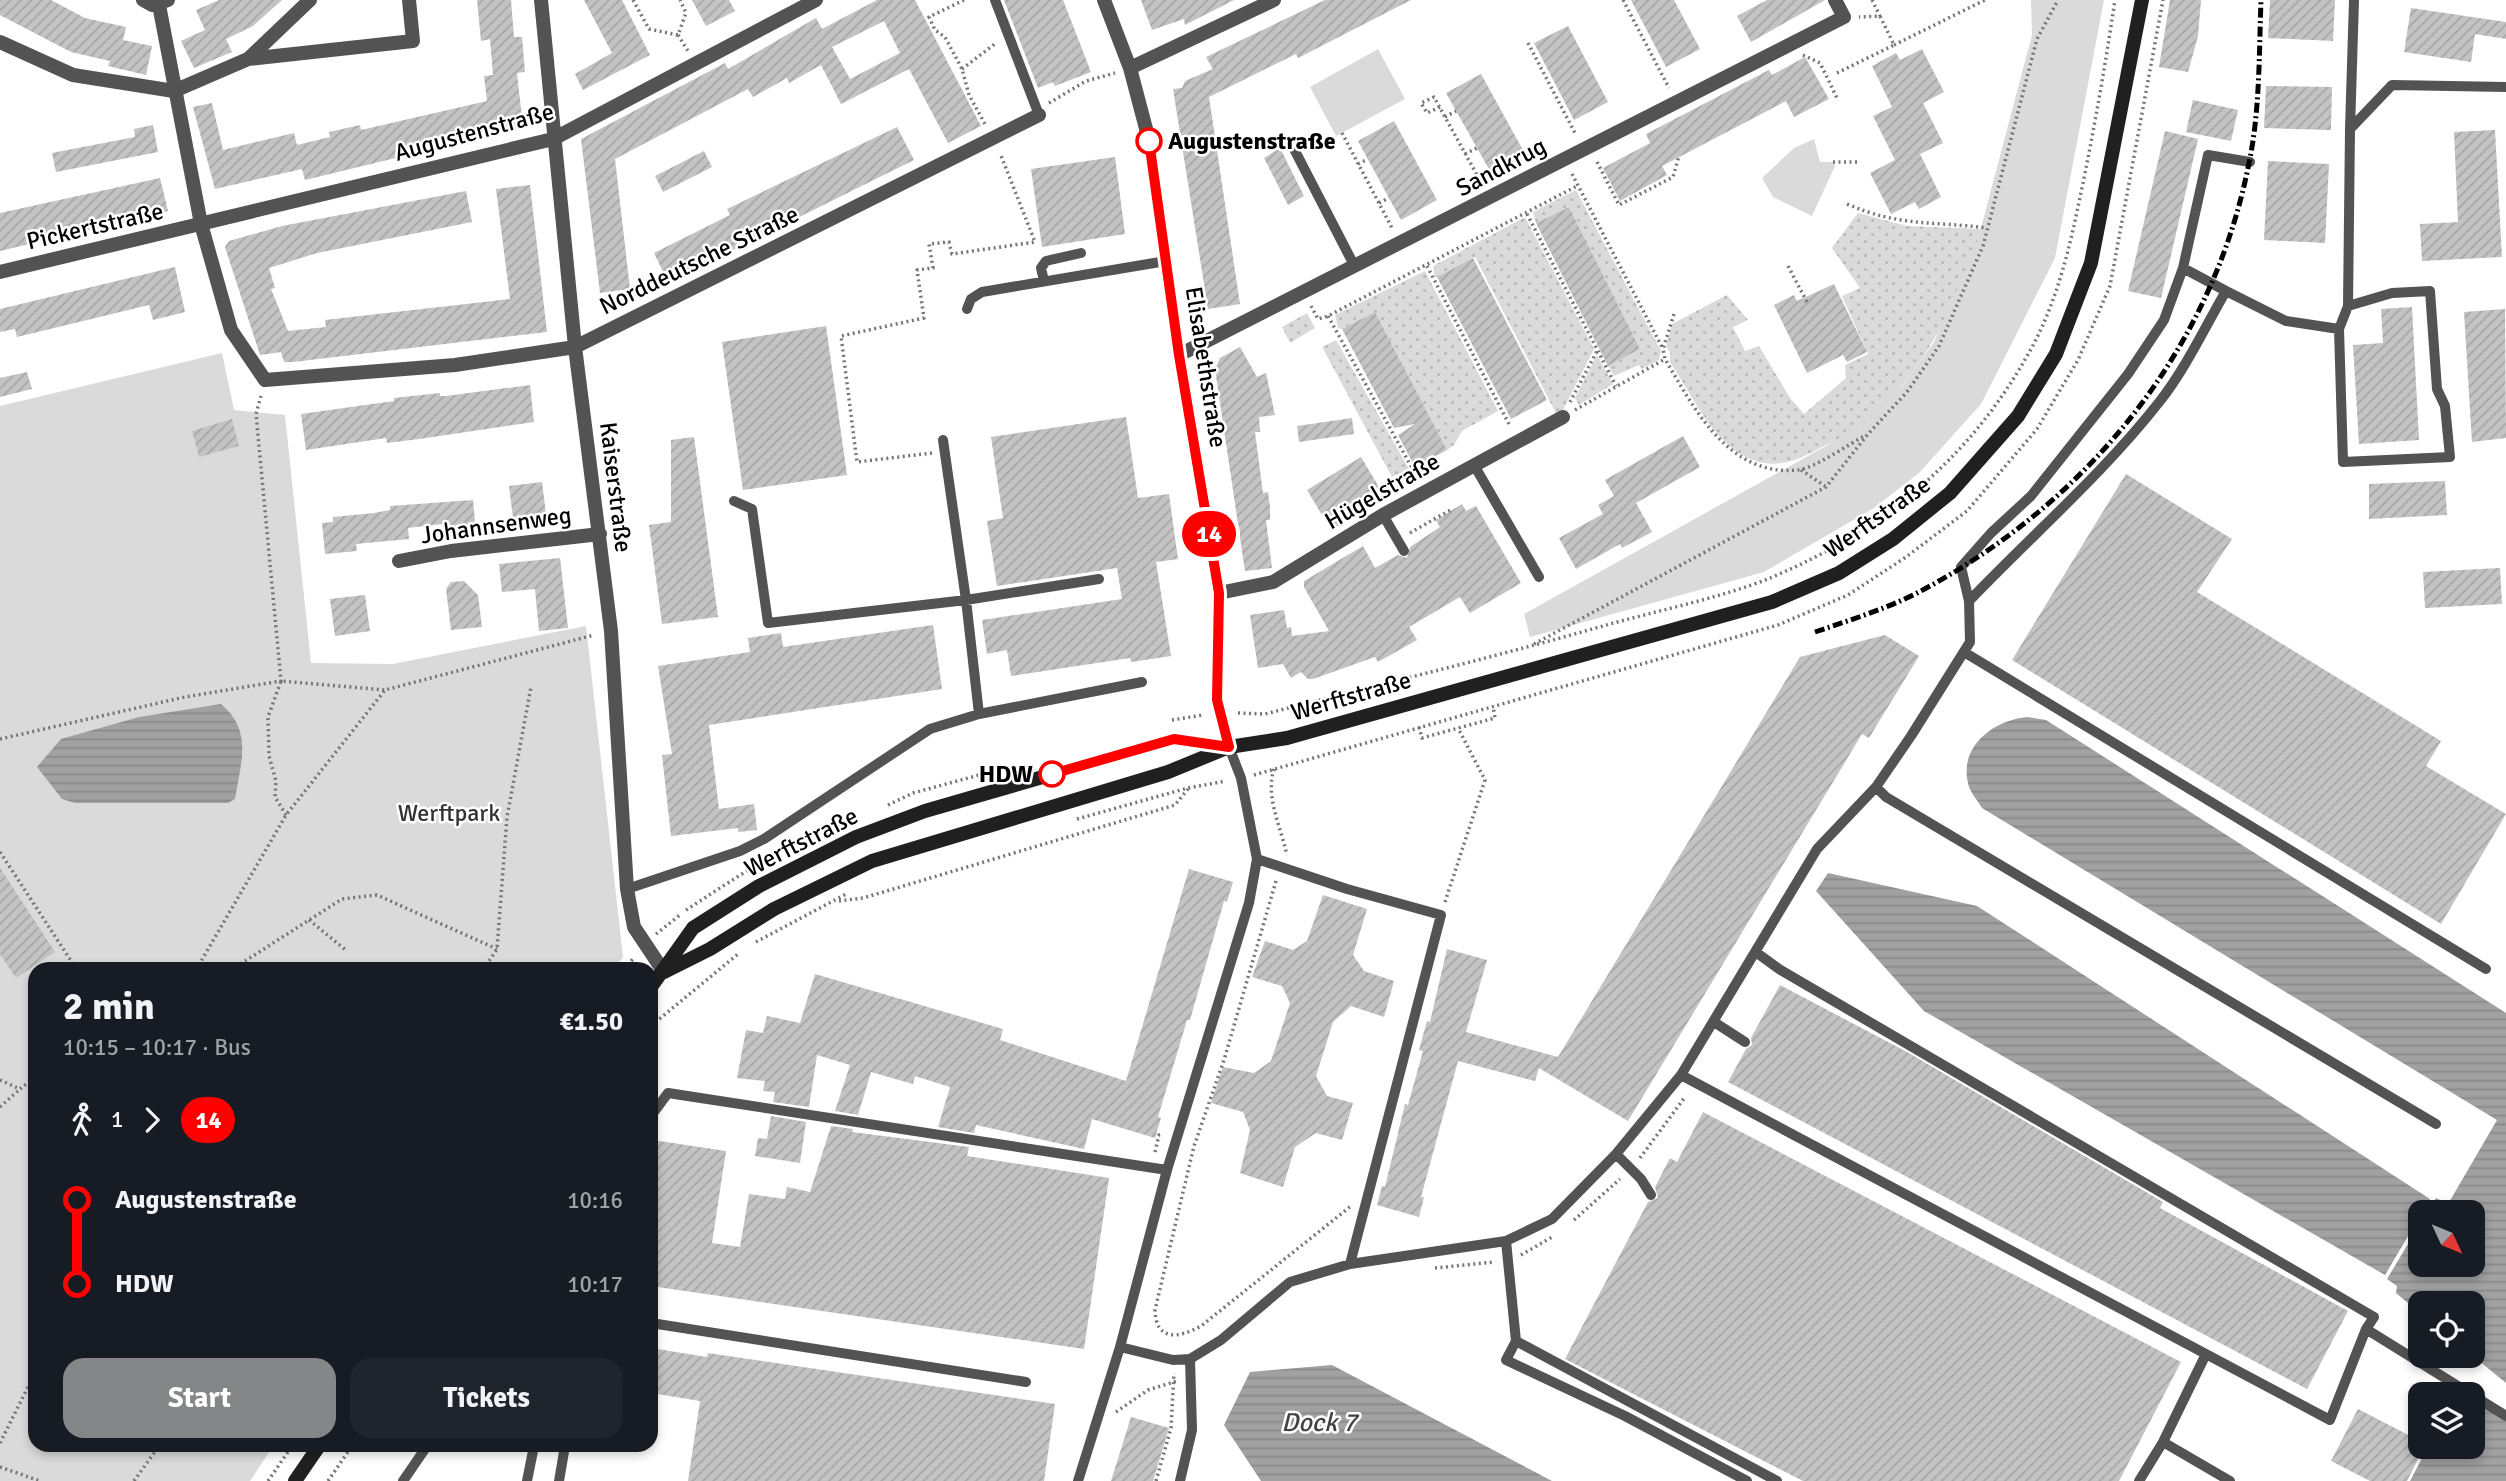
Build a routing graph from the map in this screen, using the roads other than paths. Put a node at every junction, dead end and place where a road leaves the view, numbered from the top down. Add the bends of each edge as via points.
1 (143, 0) edge
2 (310, 0) edge
3 (409, 0) edge
4 (541, 0) edge
5 (816, 0) edge
6 (995, 0) edge
7 (1104, 0) edge
8 (1274, 0) edge
9 (1835, 0) edge
10 (2142, 0) edge
11 (2354, 0) edge
12 (164, 3) edge
13 (0, 42) edge
14 (248, 59) junction
15 (1130, 68) junction
16 (2506, 87) edge
17 (174, 91) junction
18 (1039, 116) joint
19 (2350, 129) junction
20 (553, 139) junction
21 (1293, 147) dead end
22 (2250, 162) dead end
23 (201, 224) junction
24 (1081, 253) dead end
25 (1167, 261) junction
26 (1355, 267) junction
27 (2183, 268) junction
28 (0, 272) edge
29 (1044, 281) junction
30 (2226, 291) junction
31 (2348, 306) junction
32 (967, 309) dead end
33 (2339, 329) junction
34 (575, 346) junction
35 (1179, 355) junction
36 (1563, 417) road end
37 (943, 440) dead end
38 (1474, 465) junction
39 (734, 501) dead end
40 (1387, 512) junction
41 (600, 534) junction
42 (1404, 551) dead end
43 (399, 561) dead end
44 (1539, 577) dead end
45 (1098, 579) dead end
46 (1219, 593) junction
47 (966, 600) junction
48 (1969, 601) junction
49 (1964, 652) junction
50 (1142, 682) dead end
51 (979, 714) junction
52 (1229, 747) junction
53 (1876, 788) junction
54 (1257, 859) junction
55 (626, 889) junction
56 (1757, 953) junction
57 (657, 962) edge
58 (658, 963) edge
59 (2486, 969) dead end
60 (664, 972) junction
61 (658, 979) edge
62 (1714, 1022) junction
63 (1745, 1042) dead end
64 (1681, 1075) junction
65 (658, 1107) edge
66 (2436, 1124) dead end
67 (1616, 1154) junction
68 (1167, 1170) junction
69 (1651, 1195) dead end
70 (1506, 1241) junction
71 (1350, 1264) junction
72 (658, 1324) edge
73 (2366, 1329) junction
74 (1516, 1341) junction
75 (1120, 1347) junction
76 (2206, 1354) junction
77 (1190, 1359) junction
78 (1027, 1382) dead end
79 (1631, 1405) junction
80 (1625, 1416) junction
81 (2506, 1416) edge
82 (2163, 1442) junction
83 (315, 1452) edge
84 (423, 1452) edge
85 (533, 1452) edge
86 (564, 1452) edge
87 (295, 1481) edge
88 (403, 1481) edge
89 (527, 1481) edge
90 (559, 1481) edge
91 (1078, 1481) edge
92 (1180, 1481) edge
93 (1747, 1481) edge
94 (1777, 1481) edge
95 (2139, 1481) edge
96 (2230, 1481) edge

1 - 12 street
2 - 14 street
3 - 14 street via 413,41
4 - 20 street, Kaiserstraße
5 - 20 street, Augustenstraße
6 - 18 lane
7 - 15 street, Elisabethstraße
8 - 15 street
9 - 26 street, Sandkrug via 1844,17 1677,102 1589,153
10 - 52 main road, Werftstraße via 2091,263 2056,354 2018,415 1950,493 1839,573 1772,603 1287,738
11 - 19 lane
12 - 17 street
13 - 17 street via 73,75
14 - 17 street
15 - 25 street, Elisabethstraße via 1149,140
16 - 19 lane via 2392,85
17 - 23 street
18 - 34 street, Norddeutsche Straße
19 - 31 lane
20 - 23 street, Augustenstraße
20 - 34 street, Kaiserstraße
21 - 26 lane
22 - 27 lane via 2208,155
23 - 28 street, Pickertstraße
23 - 34 street, Norddeutsche Straße via 231,330 265,380 455,365
24 - 29 lane via 1046,261 1041,268
25 - 29 lane
25 - 35 street, Elisabethstraße
26 - 35 street, Sandkrug
27 - 30 lane
27 - 48 lane via 2164,320 2128,374 2031,496 1961,567
29 - 32 lane via 982,292 971,299
30 - 33 lane via 2286,321
30 - 48 lane via 2162,398 2107,465
31 - 33 lane
31 - 33 lane via 2392,293 2430,291 2437,389 2445,406 2450,457 2343,463
34 - 41 street, Kaiserstraße
35 - 46 street, Elisabethstraße
36 - 38 street, Hügelstraße
37 - 47 lane
38 - 40 street, Hügelstraße
38 - 44 lane
39 - 47 lane via 752,509 768,622
40 - 42 lane
40 - 46 street, Hügelstraße via 1273,582
41 - 43 street, Johannsenweg
41 - 55 street, Kaiserstraße via 611,631
45 - 47 lane
46 - 52 street, Elisabethstraße via 1217,700
47 - 51 lane
48 - 49 lane via 1970,642
49 - 53 lane
49 - 59 lane
50 - 51 lane
51 - 55 lane via 930,729 740,851
52 - 54 lane via 1241,778
52 - 60 main road, Werftstraße via 1182,768 872,861 774,909
52 - 60 main road, Werftstraße via 1174,739 925,811 856,837 760,886 693,928
53 - 56 lane via 1817,849
53 - 66 lane
54 - 68 lane via 1249,903
54 - 71 lane via 1441,915
55 - 57 street, Kaiserstraße via 634,927
56 - 62 lane
56 - 73 lane via 2374,1318
58 - 60 street, Kaiserstraße
60 - 61 main road, Werftstraße
62 - 63 lane
62 - 64 lane
64 - 67 lane
64 - 76 lane
65 - 68 lane via 668,1093
67 - 69 lane
67 - 70 lane via 1552,1219
68 - 75 lane
70 - 71 lane
70 - 74 lane
71 - 77 lane via 1290,1282 1221,1340
72 - 78 lane
73 - 76 lane via 2330,1420
73 - 81 lane
74 - 79 lane
74 - 80 lane via 1506,1360
75 - 77 lane via 1173,1360
75 - 91 lane
76 - 82 lane
77 - 92 lane via 1192,1430
79 - 80 lane
79 - 94 lane
80 - 93 lane
82 - 95 lane
82 - 96 lane
83 - 87 main road
84 - 88 lane
85 - 89 lane
86 - 90 lane

